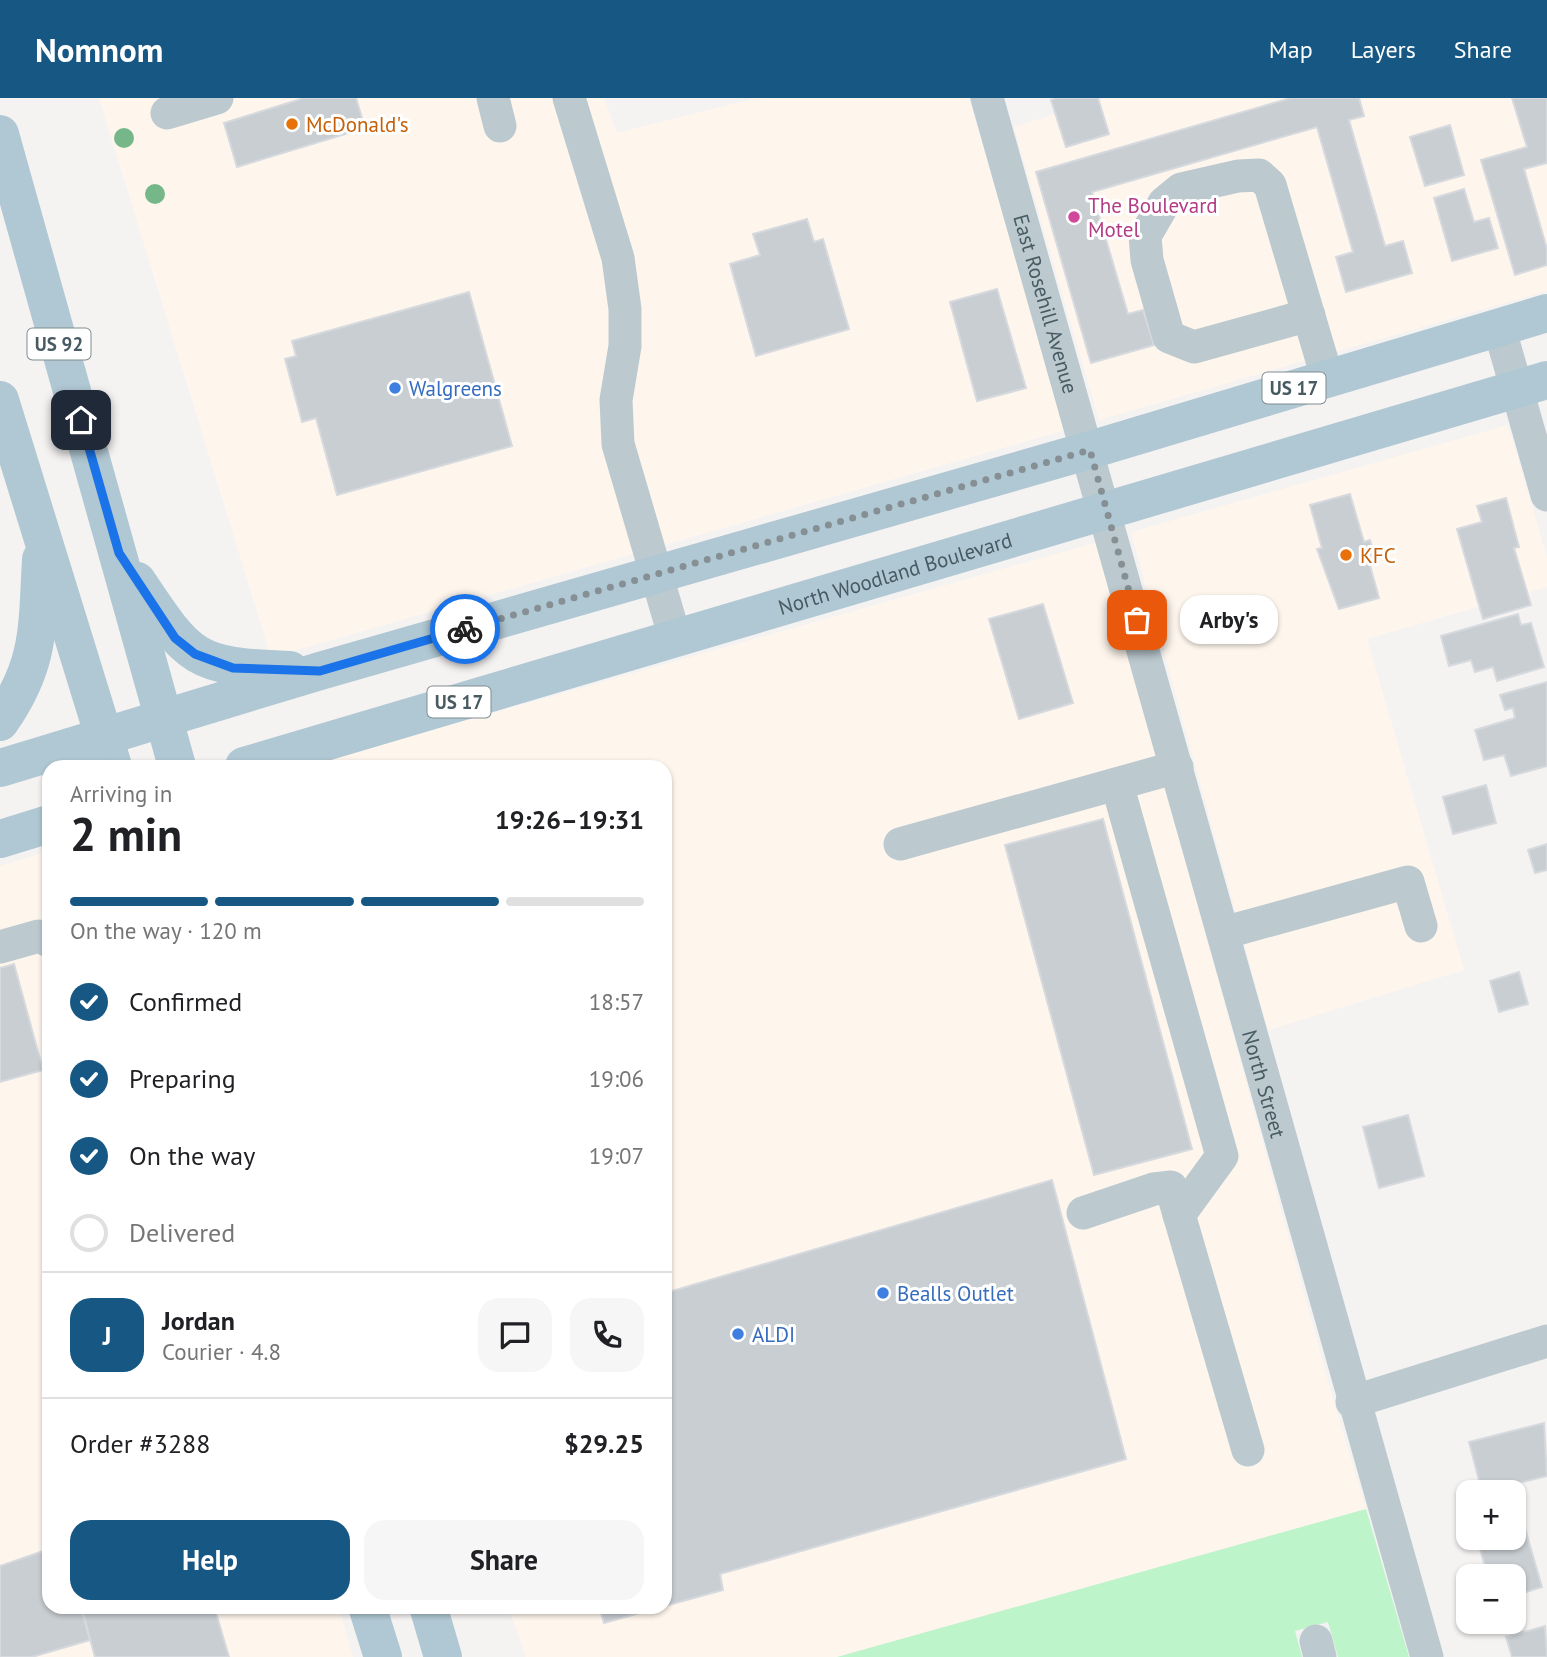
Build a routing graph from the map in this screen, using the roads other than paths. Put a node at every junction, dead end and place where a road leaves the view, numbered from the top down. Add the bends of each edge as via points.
1 (217, 98) edge
2 (569, 98) edge
3 (987, 98) edge
4 (167, 113) dead end
5 (0, 134) edge
6 (1547, 313) edge
7 (1310, 315) junction
8 (1499, 327) junction
9 (1327, 377) junction
10 (1531, 385) edge
11 (0, 400) edge
12 (1090, 450) junction
13 (1547, 495) edge
14 (1106, 509) junction
15 (43, 536) junction
16 (119, 553) junction
17 (658, 575) junction
18 (674, 638) junction
19 (320, 671) junction
20 (163, 720) junction
21 (0, 722) edge
22 (109, 752) edge
23 (54, 760) edge
24 (175, 760) edge
25 (264, 760) edge
26 (42, 762) edge
27 (1177, 766) junction
28 (0, 768) edge
29 (1117, 784) junction
30 (42, 826) edge
31 (0, 839) edge
32 (900, 845) dead end
33 (1421, 926) dead end
34 (1223, 933) junction
35 (42, 937) edge
36 (0, 947) edge
37 (1175, 1201) junction
38 (1083, 1213) dead end
39 (1547, 1341) edge
40 (1352, 1402) junction
41 (1248, 1450) dead end
42 (370, 1614) edge
43 (430, 1614) edge
44 (383, 1657) edge
45 (443, 1657) edge
46 (1427, 1657) edge

1 - 4 street
2 - 17 street via 618,258 625,309 625,346 616,400 618,444
3 - 12 street, East Rosehill Avenue
5 - 16 main road, US 92
6 - 8 main road, US 17
7 - 7 street via 1270,185 1259,175 1181,189 1164,203 1145,236 1147,260 1169,337 1194,347
7 - 9 street
8 - 9 main road, US 17
8 - 10 street
9 - 12 main road, US 17
10 - 13 street
10 - 14 main road, North Woodland Boulevard / US 17
11 - 15 main road
12 - 14 street, East Rosehill Avenue
12 - 17 main road, US 17
14 - 18 main road, North Woodland Boulevard / US 17
14 - 27 street, North Street
15 - 21 main road via 36,648 22,691
15 - 22 main road
16 - 19 main road, US 92 via 175,638 195,654 233,668
16 - 20 main road
17 - 18 street
17 - 19 main road, US 17
18 - 25 main road, North Woodland Boulevard / US 17
19 - 20 main road, US 17
20 - 22 main road, US 17
20 - 24 main road
22 - 23 main road, US 17
26 - 28 main road, US 17
27 - 29 street
27 - 34 street, North Street
29 - 32 street
29 - 37 street via 1222,1156
30 - 31 main road
33 - 34 street via 1408,882
34 - 40 street, North Street
35 - 36 street
37 - 38 street via 1154,1189
37 - 41 street
39 - 40 street
40 - 46 street, North Street
42 - 44 main road
43 - 45 main road

